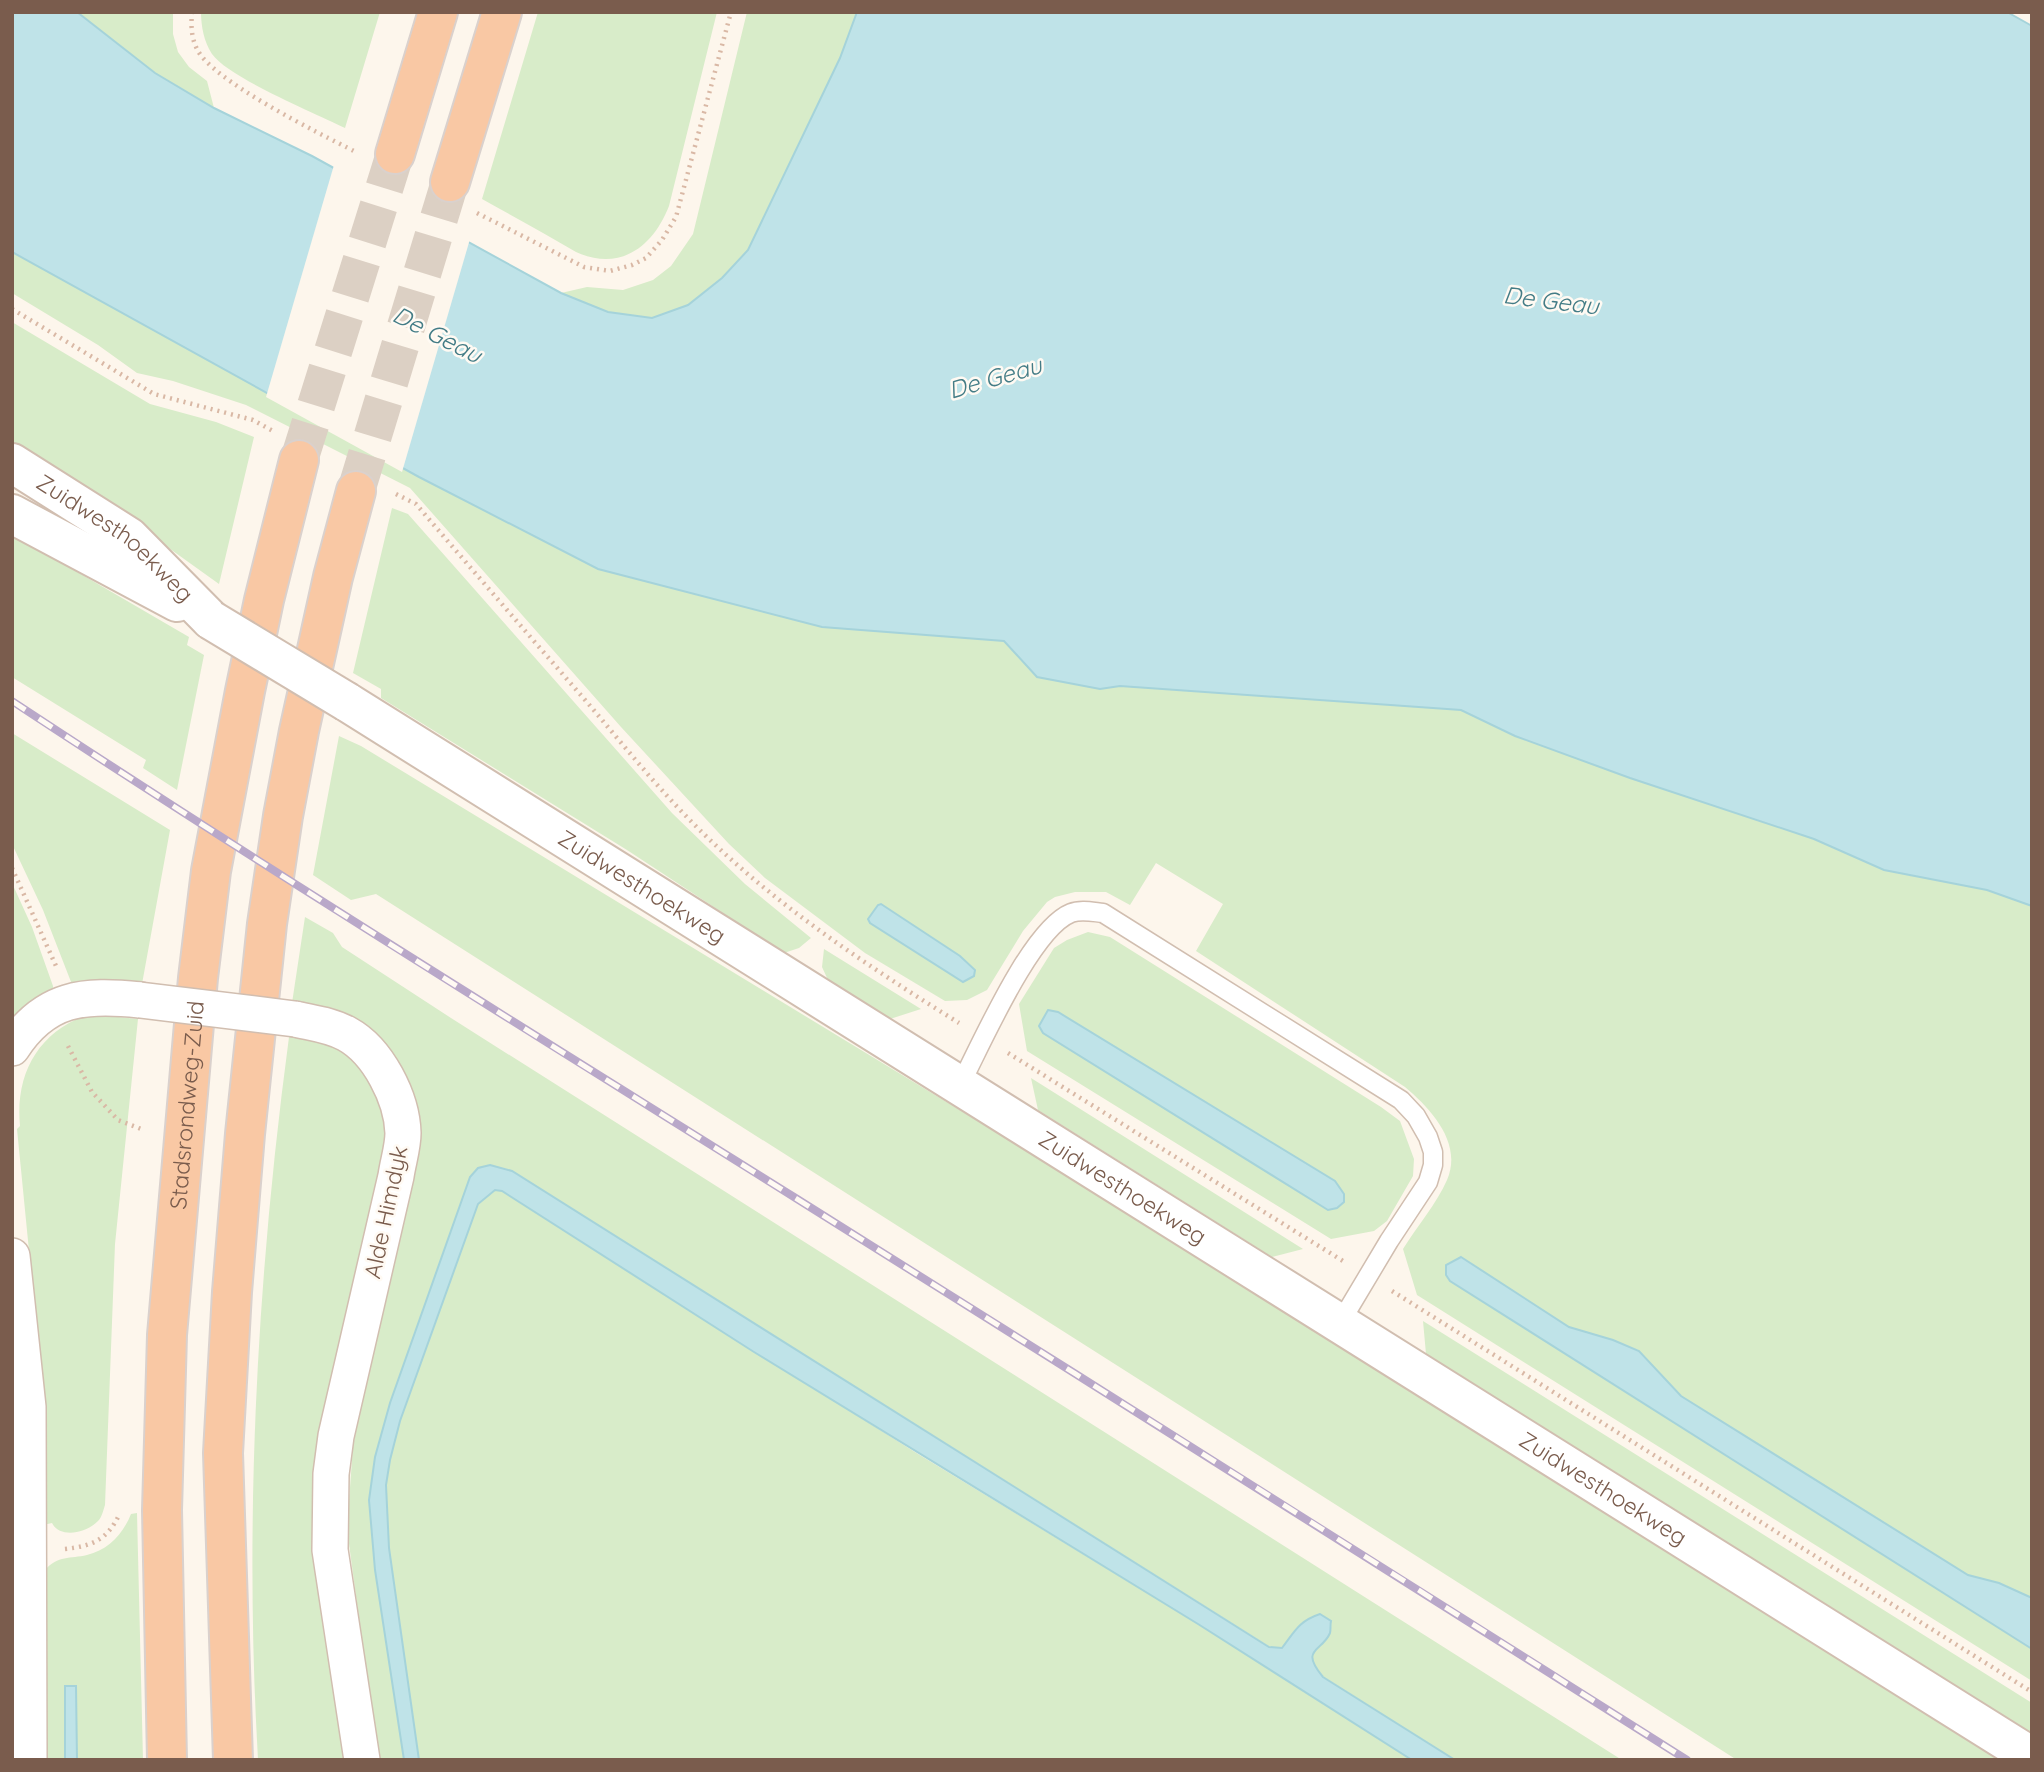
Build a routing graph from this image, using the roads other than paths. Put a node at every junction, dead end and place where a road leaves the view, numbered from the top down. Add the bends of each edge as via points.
1 (438, 12) edge
2 (502, 12) edge
3 (395, 154) tunnel mouth
4 (450, 182) tunnel mouth
5 (299, 460) tunnel mouth
6 (12, 463) edge
7 (356, 491) tunnel mouth
8 (12, 514) edge
9 (211, 620) junction
10 (12, 1048) edge
11 (960, 1085) junction
12 (12, 1256) edge
13 (1340, 1323) junction
14 (2032, 1757) edge
15 (29, 1760) edge
16 (167, 1760) edge
17 (233, 1760) edge
18 (362, 1760) edge

1 - 3 highway
2 - 4 highway
5 - 16 highway, Stadsrondweg-Zuid via 245,691 211,871 198,978 167,1335 162,1510
6 - 9 street, Zuidwesthoekweg via 128,537
7 - 17 highway via 332,577 284,816 267,924 245,1134 223,1453
8 - 9 street, Zuidwesthoekweg
9 - 11 street, Zuidwesthoekweg, bridge
10 - 18 street, Alde Himdyk, bridge via 25,1028 61,1004 104,996 331,1027 348,1034 376,1058 396,1101 403,1133 331,1474 330,1550
11 - 13 street, Zuidwesthoekweg
11 - 13 lane via 1046,932 1073,911 1103,913 1401,1100 1416,1116 1433,1152 1428,1182
12 - 15 street via 28,1407
13 - 14 street, Zuidwesthoekweg

